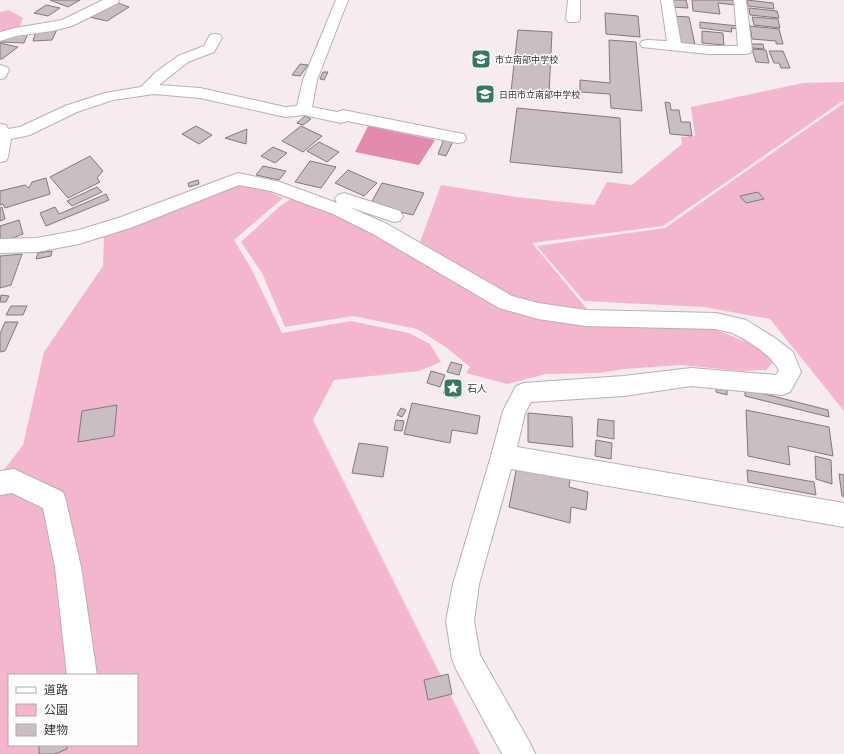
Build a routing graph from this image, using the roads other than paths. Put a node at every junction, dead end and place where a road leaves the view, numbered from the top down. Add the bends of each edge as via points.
1 (113, 0) edge
2 (342, 0) edge
3 (574, 0) edge
4 (667, 0) edge
5 (740, 0) edge
6 (573, 19) dead end
7 (0, 36) edge
8 (215, 38) dead end
9 (647, 44) dead end
10 (675, 46) junction
11 (0, 69) edge
12 (0, 75) edge
13 (146, 90) junction
14 (304, 110) junction
15 (1, 132) edge
16 (458, 138) dead end
17 (0, 157) edge
18 (274, 186) junction
19 (394, 216) dead end
20 (0, 246) edge
21 (503, 456) junction
22 (0, 483) edge
23 (844, 515) edge
24 (82, 674) edge
25 (519, 754) edge

1 - 7 street via 60,26 12,31
2 - 14 street via 310,80
3 - 6 street
4 - 10 street
5 - 10 street via 745,50 708,50
8 - 13 street via 209,49 182,59
9 - 10 street
11 - 12 street
13 - 14 street via 200,93 286,112
13 - 15 street via 103,98 71,109 24,131
14 - 16 street via 341,118 343,115
15 - 17 street
18 - 19 street via 288,185 342,198
18 - 20 street via 238,179 127,222 79,237 37,245
18 - 21 street via 339,210 380,229 506,302 538,311 586,318 716,321 739,326 768,344 784,358 790,372 782,384 691,377 624,386 524,393 514,411
21 - 23 street
21 - 25 street via 466,584 460,621 466,659
22 - 24 street via 14,481 54,501 68,567

